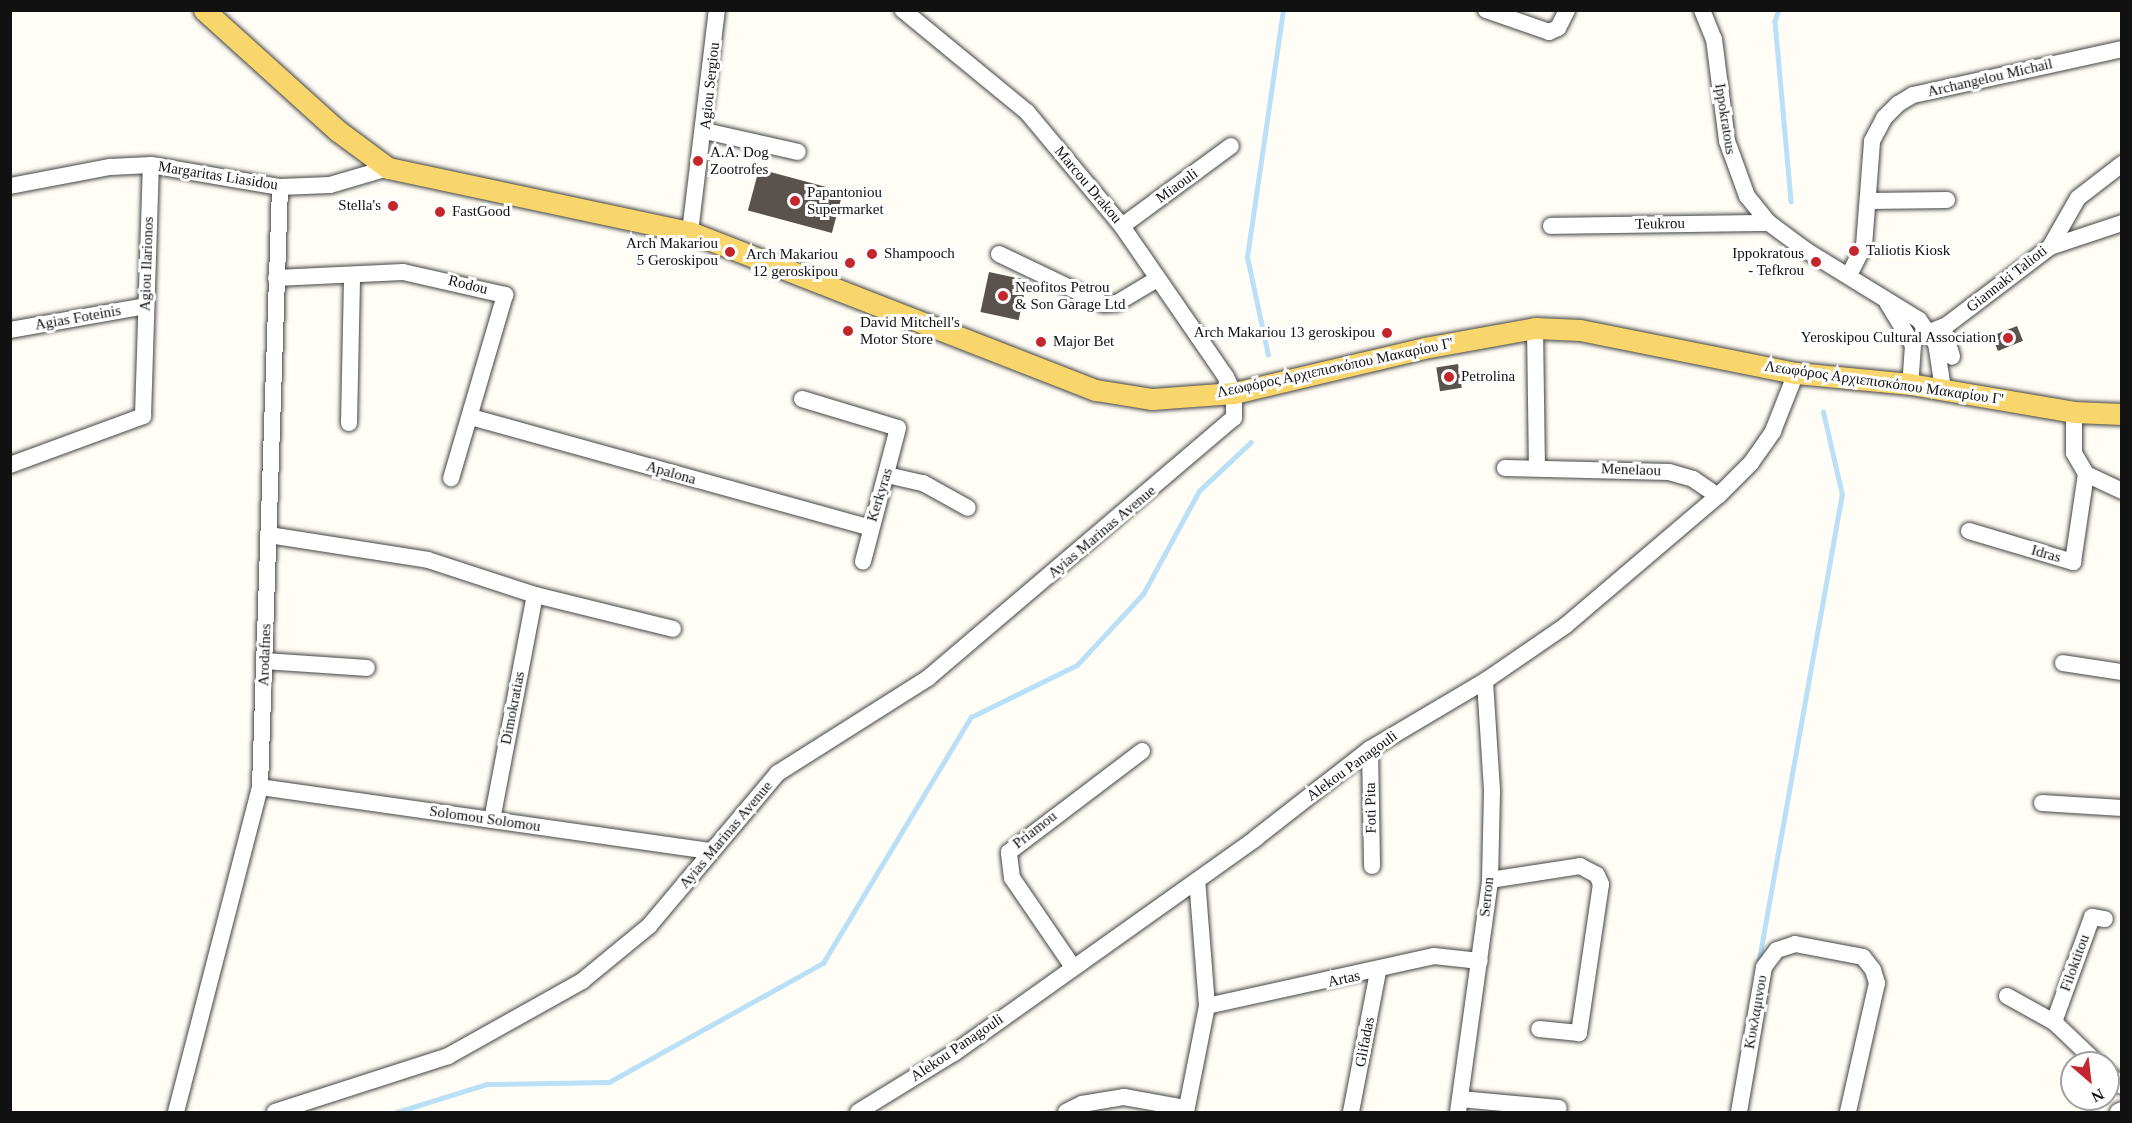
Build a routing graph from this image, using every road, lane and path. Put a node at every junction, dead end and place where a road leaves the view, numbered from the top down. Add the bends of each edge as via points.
1 (204, 10) edge
2 (717, 10) edge
3 (903, 10) edge
4 (1486, 10) edge
5 (1567, 10) edge
6 (1702, 10) edge
7 (2121, 49) edge
8 (705, 131) junction
9 (1231, 146) dead end
10 (798, 152) dead end
11 (2121, 164) edge
12 (151, 165) junction
13 (388, 168) junction
14 (10, 186) edge
15 (280, 187) junction
16 (1947, 200) dead end
17 (1868, 201) junction
18 (1769, 223) junction
19 (2121, 223) edge
20 (1122, 226) junction
21 (1551, 226) dead end
22 (690, 232) junction
23 (2050, 247) junction
24 (999, 254) dead end
25 (1849, 275) junction
26 (352, 276) junction
27 (276, 278) junction
28 (1158, 279) junction
29 (1885, 298) junction
30 (146, 306) junction
31 (1535, 328) junction
32 (10, 330) edge
33 (1937, 330) junction
34 (1952, 357) dead end
35 (1796, 373) junction
36 (1910, 384) junction
37 (1942, 389) junction
38 (1234, 393) junction
39 (802, 399) dead end
40 (2074, 412) junction
41 (2121, 414) edge
42 (471, 417) junction
43 (349, 423) dead end
44 (10, 465) edge
45 (1537, 467) junction
46 (1505, 468) dead end
47 (2086, 474) junction
48 (887, 475) junction
49 (451, 478) dead end
50 (2121, 491) edge
51 (1718, 496) junction
52 (968, 508) dead end
53 (870, 528) junction
54 (1969, 531) dead end
55 (269, 535) junction
56 (862, 561) dead end
57 (535, 595) junction
58 (674, 629) dead end
59 (265, 661) junction
60 (2063, 663) dead end
61 (367, 668) dead end
62 (2121, 672) edge
63 (1485, 681) junction
64 (1370, 749) junction
65 (1143, 752) dead end
66 (260, 787) junction
67 (2042, 803) dead end
68 (2121, 808) edge
69 (492, 820) junction
70 (710, 851) junction
71 (1372, 866) dead end
72 (1197, 880) junction
73 (1490, 880) junction
74 (2105, 919) dead end
75 (1480, 961) junction
76 (1073, 967) junction
77 (1378, 972) junction
78 (2007, 996) dead end
79 (1207, 1006) junction
80 (2054, 1022) junction
81 (1539, 1029) dead end
82 (2084, 1051) edge
83 (1459, 1106) edge
84 (1558, 1108) dead end
85 (1186, 1111) edge
86 (176, 1113) edge
87 (275, 1113) edge
88 (858, 1113) edge
89 (1066, 1113) edge
90 (1351, 1113) edge
91 (1739, 1113) edge
92 (1848, 1113) edge

1 - 13 main road, Λεωφόρος Αρχιεπισκόπου Μακαρίου Γ' via 338,131
2 - 8 street, Agiou Sergiou
3 - 20 street, Marcou Drakou via 1027,112
4 - 5 street via 1549,32 1558,28
6 - 18 street, Ippokratous via 1714,39 1735,173
7 - 17 street, Archangelou Michail via 1906,100 1884,117 1872,141
8 - 10 street
8 - 22 street, Agiou Sergiou
9 - 20 street, Miaouli
11 - 23 street, Giannaki Talioti via 2078,198
12 - 14 street, Margaritas Liasidou via 110,167
12 - 15 street, Margaritas Liasidou
12 - 30 street, Agiou Ilarionos
13 - 15 street, Margaritas Liasidou via 353,181
13 - 22 main road, Λεωφόρος Αρχιεπισκόπου Μακαρίου Γ'
15 - 27 street, Arodafnes
16 - 17 street
17 - 25 street, Archangelou Michail via 1864,246
18 - 21 street, Teukrou
18 - 25 street, Ippokratous
19 - 23 street
20 - 28 street, Marcou Drakou
22 - 38 main road, Λεωφόρος Αρχιεπισκόπου Μακαρίου Γ' via 1068,383 1152,399
23 - 33 street, Giannaki Talioti
24 - 28 street via 1104,304 1117,303
25 - 29 street, Ippokratous
26 - 27 street, Rodou
26 - 42 street, Rodou via 404,272 505,295
26 - 43 street
27 - 55 street, Arodafnes
28 - 38 street, Marcou Drakou
29 - 33 street, Ippokratous
29 - 36 street, Ippokratous via 1913,345
30 - 32 street, Agias Foteinis
30 - 44 street, Agiou Ilarionos via 143,416
31 - 35 main road, Λεωφόρος Αρχιεπισκόπου Μακαρίου Γ' via 1580,330
31 - 38 main road, Λεωφόρος Αρχιεπισκόπου Μακαρίου Γ' via 1424,348
31 - 45 street
33 - 34 street
33 - 37 street
35 - 36 main road, Λεωφόρος Αρχιεπισκόπου Μακαρίου Γ'
35 - 51 street, Alekou Panagouli via 1765,447
36 - 37 main road, Λεωφόρος Αρχιεπισκόπου Μακαρίου Γ'
37 - 40 main road, Λεωφόρος Αρχιεπισκόπου Μακαρίου Γ'
38 - 70 street, Ayias Marinas Avenue via 1234,418 1226,428 928,678 778,773
39 - 48 street, Kerkyras via 898,428
40 - 41 main road, Λεωφόρος Αρχιεπισκόπου Μακαρίου Γ'
40 - 47 street via 2074,453
42 - 49 street, Rodou
42 - 53 street, Apalona
45 - 46 street, Menelaou
45 - 51 street, Menelaou via 1669,472 1693,478
47 - 50 street
47 - 54 street, Idras via 2073,562
48 - 52 street via 923,483
48 - 53 street, Kerkyras
51 - 63 street, Alekou Panagouli via 1565,626
53 - 56 street, Kerkyras
55 - 57 street via 428,560
55 - 59 street, Arodafnes
57 - 58 street
57 - 69 street, Dimokratias
59 - 61 street
59 - 66 street, Arodafnes
60 - 62 street
63 - 64 street, Alekou Panagouli
63 - 73 street, Serron via 1492,790
64 - 71 street, Foti Pita
64 - 72 street, Alekou Panagouli
65 - 76 street, Priamou via 1008,852 1012,878
66 - 69 street, Solomou Solomou
66 - 86 street, Arodafnes
67 - 68 street
69 - 70 street, Solomou Solomou
70 - 87 street, Ayias Marinas Avenue via 649,926 582,981 448,1056
72 - 76 street, Alekou Panagouli
72 - 79 street
73 - 75 street, Serron
73 - 81 street via 1581,866 1597,875 1601,884 1579,1033
74 - 80 street, Filoktitou via 2092,917
75 - 77 street, Artas via 1434,956
75 - 83 street, Serron
76 - 88 street, Alekou Panagouli via 954,1053
77 - 79 street, Artas
77 - 90 street, Glifadas
78 - 80 street
79 - 85 street
80 - 82 street
83 - 84 street
85 - 89 street via 1124,1097 1082,1104
91 - 92 street, Κυκλαμινου via 1764,967 1777,950 1795,944 1863,957 1873,970 1877,983

